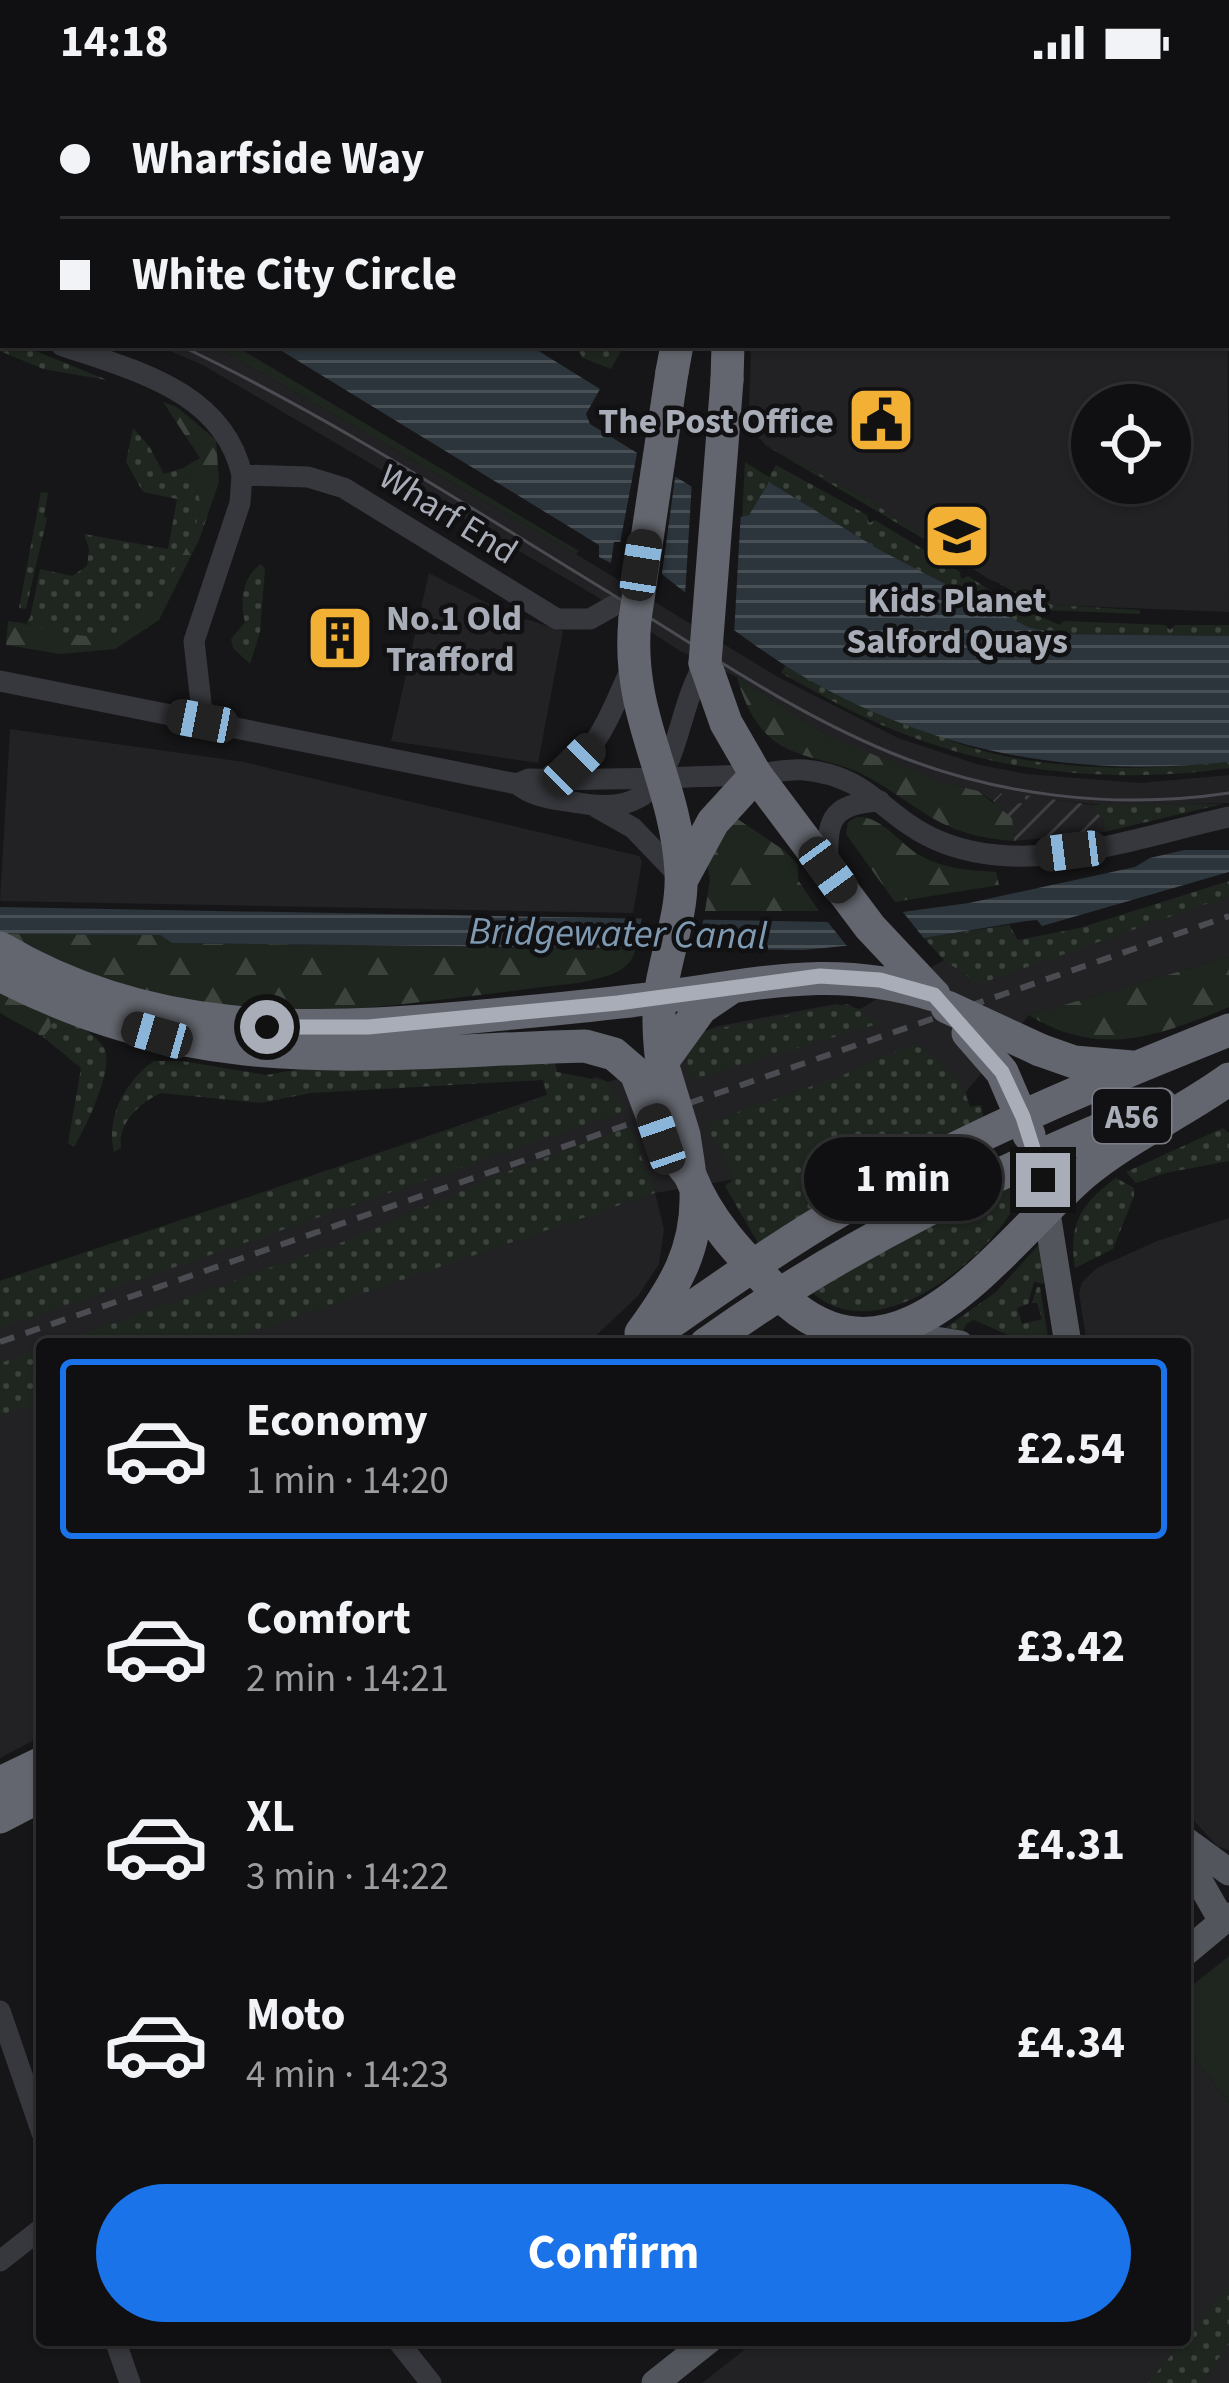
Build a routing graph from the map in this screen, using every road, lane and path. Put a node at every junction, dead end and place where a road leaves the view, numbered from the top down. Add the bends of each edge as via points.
1 (70, 348) edge
2 (728, 348) edge
3 (675, 358) edge
4 (242, 475) junction
5 (624, 613) junction
6 (705, 663) junction
7 (632, 667) junction
8 (0, 680) edge
9 (202, 721) junction
10 (756, 775) junction
11 (661, 776) junction
12 (528, 782) junction
13 (880, 801) junction
14 (592, 806) junction
15 (1229, 817) edge
16 (828, 870) junction
17 (682, 879) junction
18 (3, 959) edge
19 (736, 986) junction
20 (661, 997) junction
21 (934, 999) junction
22 (1229, 1034) edge
23 (1152, 1061) junction
24 (653, 1066) junction
25 (1229, 1078) edge
26 (1229, 1100) edge
27 (1186, 1110) junction
28 (1009, 1124) junction
29 (1036, 1156) junction
30 (987, 1180) junction
31 (693, 1184) junction
32 (1046, 1207) junction
33 (750, 1266) junction
34 (780, 1294) junction
35 (869, 1336) edge
36 (640, 1338) edge
37 (645, 1338) edge
38 (715, 1338) edge
39 (1067, 1338) edge
40 (36, 1766) edge
41 (0, 1783) edge
42 (36, 1798) edge
43 (0, 1817) edge
44 (1191, 1844) edge
45 (1191, 1865) edge
46 (1229, 1872) edge
47 (1226, 1918) edge
48 (1191, 1948) edge
49 (0, 2011) edge
50 (7, 2054) edge
51 (36, 2119) edge
52 (36, 2233) edge
53 (0, 2261) edge
54 (117, 2346) edge
55 (402, 2346) edge
56 (701, 2346) edge
57 (130, 2383) edge
58 (431, 2383) edge
59 (655, 2383) edge

1 - 4 street via 195,402 220,427
2 - 6 highway, bridge
3 - 5 highway, bridge
4 - 5 street, Wharf End via 308,477 344,488 557,619
4 - 9 street via 194,641
5 - 7 highway
6 - 10 highway
6 - 11 street
7 - 11 highway
7 - 12 street via 593,746 574,765
8 - 9 street
9 - 12 street
10 - 11 street
10 - 13 street via 821,773
10 - 16 highway
10 - 17 highway via 713,822
11 - 12 street
11 - 14 street via 639,800
11 - 17 highway
12 - 14 street via 530,794
13 - 15 street via 944,843 1011,857
13 - 16 street via 855,802 834,815
14 - 17 street via 634,828
16 - 21 highway
17 - 20 highway
18 - 20 highway via 152,1009 267,1027 368,1027
18 - 24 highway via 109,1021 224,1049 332,1057 585,1046
19 - 20 highway
19 - 21 highway via 820,976
19 - 24 highway via 701,1008
20 - 24 highway
21 - 23 highway, bridge via 1074,1062
21 - 28 highway via 993,1077
22 - 23 highway, A56
23 - 28 highway, A56
24 - 31 highway, bridge via 684,1135
25 - 27 highway
25 - 29 highway, A56
26 - 27 main road
27 - 32 highway via 1087,1171
28 - 29 highway
28 - 30 highway
28 - 33 highway, A56
29 - 30 highway, A56
29 - 32 highway
30 - 34 highway, A56
31 - 33 highway
31 - 36 highway, A56 via 695,1235 686,1264
32 - 35 highway via 971,1286 936,1310
32 - 39 main road
33 - 34 highway
33 - 37 highway, A56
34 - 35 highway via 813,1322
34 - 38 highway, A56
40 - 41 highway
42 - 43 highway
44 - 46 main road
45 - 47 main road
47 - 48 main road
49 - 50 street
50 - 51 street
52 - 53 street
54 - 57 street
55 - 58 street
56 - 59 main road

